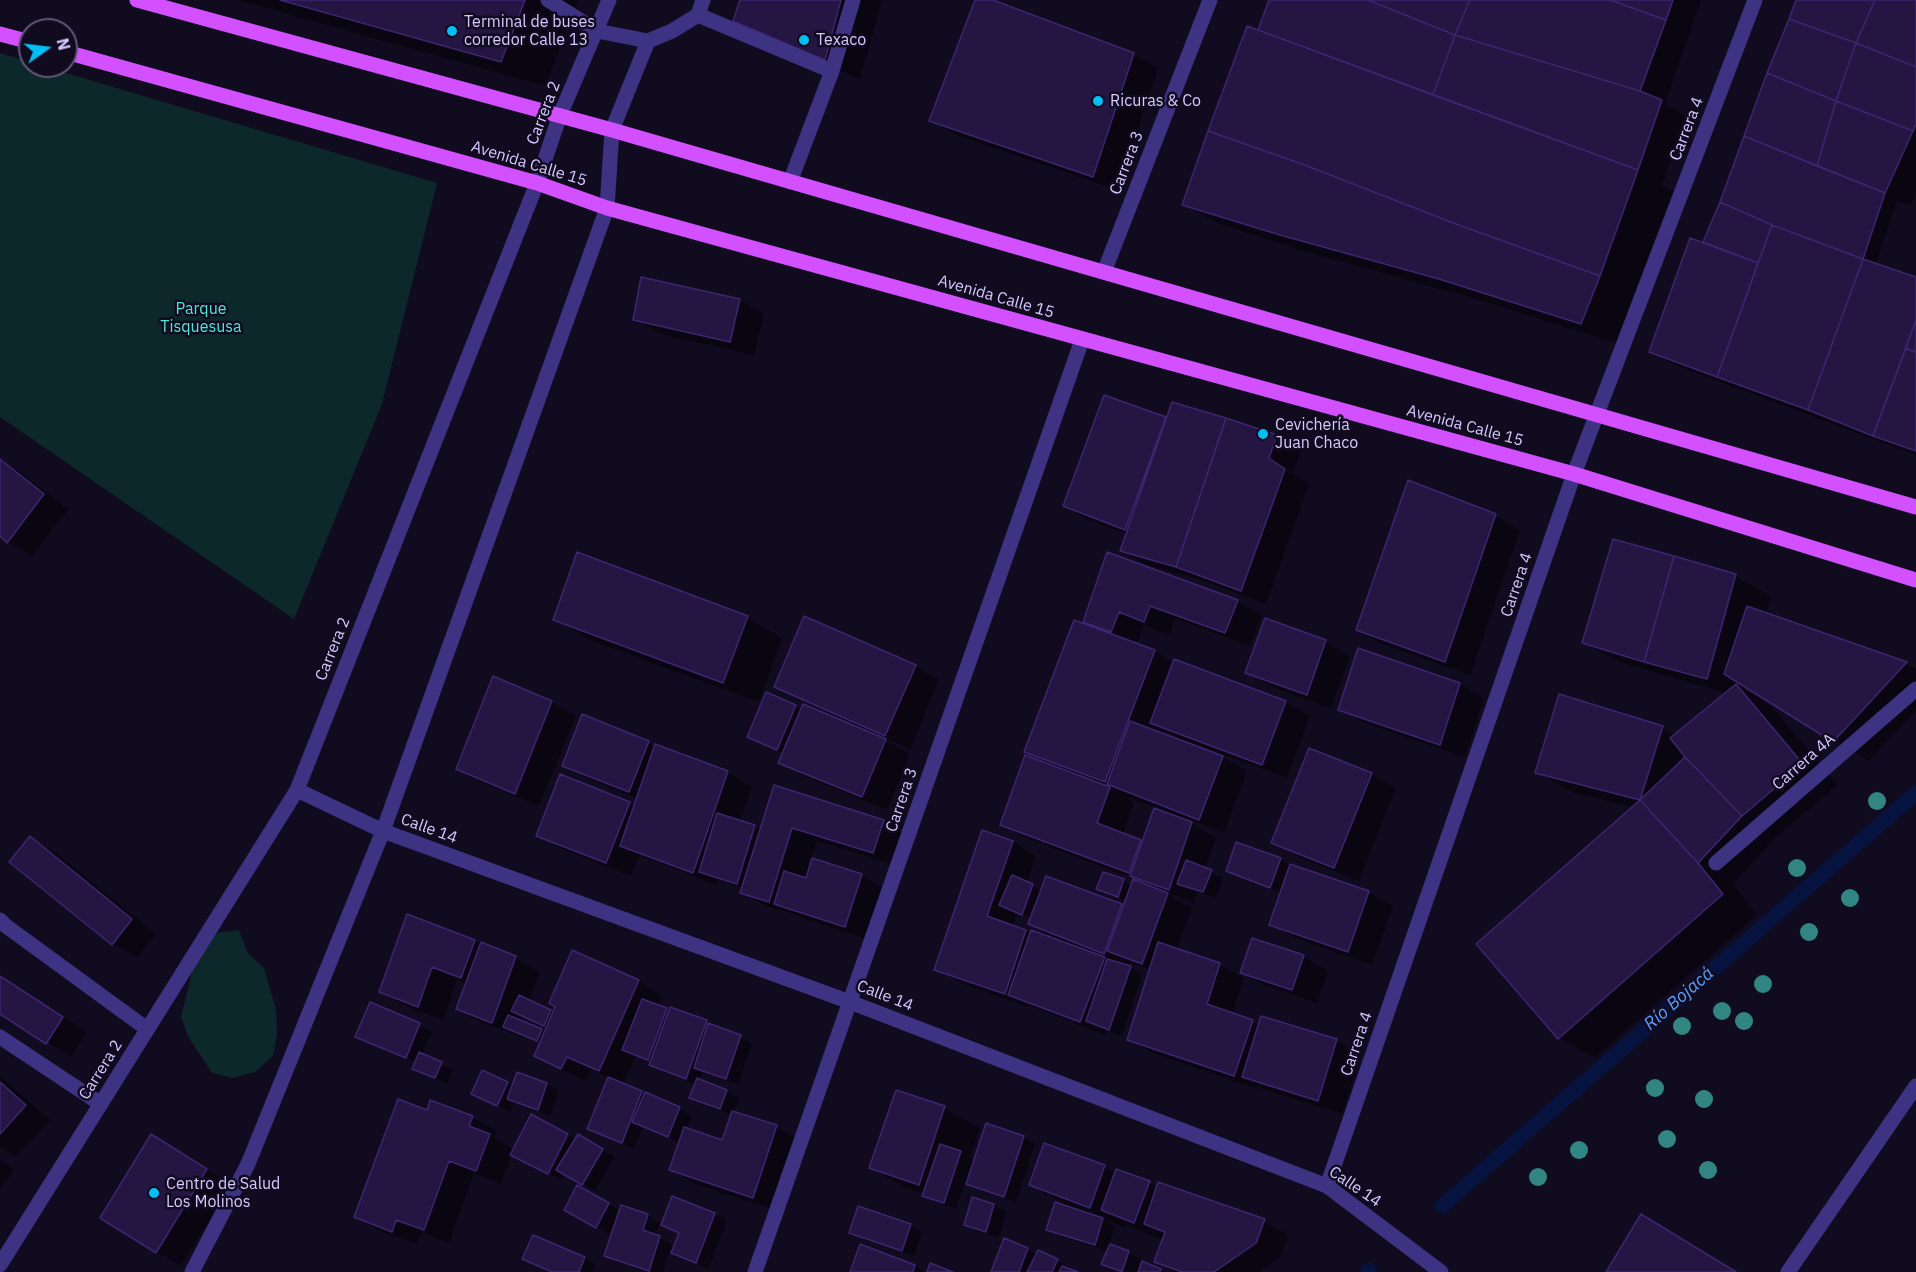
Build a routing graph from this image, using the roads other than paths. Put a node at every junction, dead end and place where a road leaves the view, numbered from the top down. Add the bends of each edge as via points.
1 (137, 0) edge
2 (548, 0) edge
3 (609, 0) edge
4 (704, 0) edge
5 (853, 0) edge
6 (1210, 0) edge
7 (1755, 0) edge
8 (698, 15) junction
9 (597, 31) junction
10 (0, 34) edge
11 (18, 39) edge
12 (648, 41) junction
13 (78, 55) edge
14 (832, 71) junction
15 (560, 115) junction
16 (612, 130) junction
17 (790, 182) junction
18 (537, 183) junction
19 (607, 208) junction
20 (1104, 272) junction
21 (1082, 340) junction
22 (1598, 415) junction
23 (1574, 474) junction
24 (1916, 507) edge
25 (1916, 580) edge
26 (1916, 689) edge
27 (297, 790) junction
28 (383, 831) junction
29 (1716, 863) dead end
30 (0, 920) edge
31 (850, 1002) junction
32 (147, 1029) junction
33 (0, 1037) edge
34 (1916, 1086) edge
35 (101, 1104) junction
36 (1327, 1186) junction
37 (0, 1265) edge
38 (192, 1272) edge
39 (755, 1272) edge
40 (1441, 1272) edge
41 (1788, 1272) edge

1 - 15 main road
2 - 9 street
3 - 9 street, Carrera 2
4 - 8 street
5 - 14 street
6 - 20 street, Carrera 3
7 - 22 street, Carrera 4
8 - 12 street
8 - 14 street
9 - 12 street
9 - 15 street, Carrera 2
10 - 11 main road
12 - 16 street
13 - 18 main road, Avenida Calle 15
14 - 17 street
15 - 16 main road
15 - 18 street, Carrera 2
16 - 17 main road
16 - 19 street
17 - 20 main road
18 - 19 main road, Avenida Calle 15
18 - 27 street, Carrera 2
19 - 21 main road, Avenida Calle 15
19 - 28 street
20 - 22 main road
21 - 23 main road, Avenida Calle 15
21 - 31 street, Carrera 3
22 - 23 street, Carrera 4
22 - 24 main road
23 - 25 main road, Avenida Calle 15
23 - 36 street, Carrera 4
26 - 29 street, Carrera 4A
27 - 28 street, Calle 14
27 - 32 street, Carrera 2
28 - 31 street, Calle 14
28 - 38 street via 248,1164
30 - 32 street
31 - 36 street, Calle 14
31 - 39 street, Carrera 3
32 - 35 street, Carrera 2
33 - 35 street
34 - 41 street
35 - 37 street, Carrera 2
36 - 40 street, Calle 14

